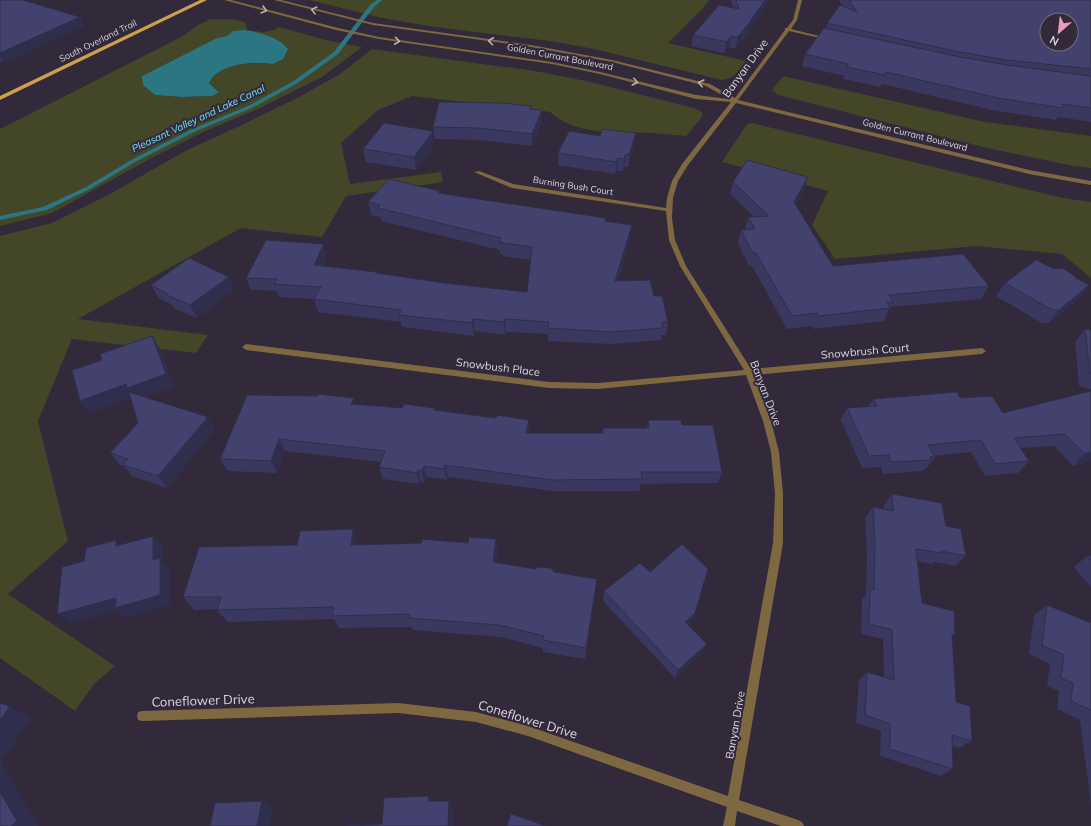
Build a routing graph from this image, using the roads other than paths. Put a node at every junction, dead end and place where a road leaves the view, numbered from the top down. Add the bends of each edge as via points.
1 (204, 0) edge
2 (226, 0) edge
3 (276, 0) edge
4 (800, 0) edge
5 (393, 27) junction
6 (786, 30) junction
7 (388, 31) dead end
8 (384, 34) dead end
9 (379, 38) junction
10 (832, 39) edge
11 (0, 98) edge
12 (735, 101) junction
13 (477, 172) dead end
14 (1091, 183) edge
15 (669, 210) junction
16 (246, 347) dead end
17 (982, 351) dead end
18 (749, 372) junction
19 (142, 716) dead end
20 (732, 803) junction
21 (729, 826) edge
22 (798, 826) edge

1 - 11 main road, South Overland Trail
2 -> 9 street, Golden Currant Boulevard
5 -> 3 street, Golden Currant Boulevard
4 - 6 street, Banyan Drive via 795,20
5 - 7 street
12 -> 5 street, Golden Currant Boulevard via 708,85 612,61 531,46
6 - 10 street
6 - 12 street, Banyan Drive via 762,67
8 - 9 street
9 -> 12 street, Golden Currant Boulevard via 552,63 696,97
12 - 14 street, Golden Currant Boulevard via 1029,172
12 - 15 street, Banyan Drive via 685,164 675,181
13 - 15 street, Burning Bush Court via 512,186
15 - 18 street, Banyan Drive via 672,240 683,266
16 - 18 street, Snowbush Place via 549,385 598,386
17 - 18 street, Snowbrush Court
18 - 20 street, Banyan Drive via 775,452 779,493 778,543
19 - 20 street, Coneflower Drive via 398,708 476,717 528,731
20 - 21 street, Banyan Drive
20 - 22 street, Coneflower Drive

